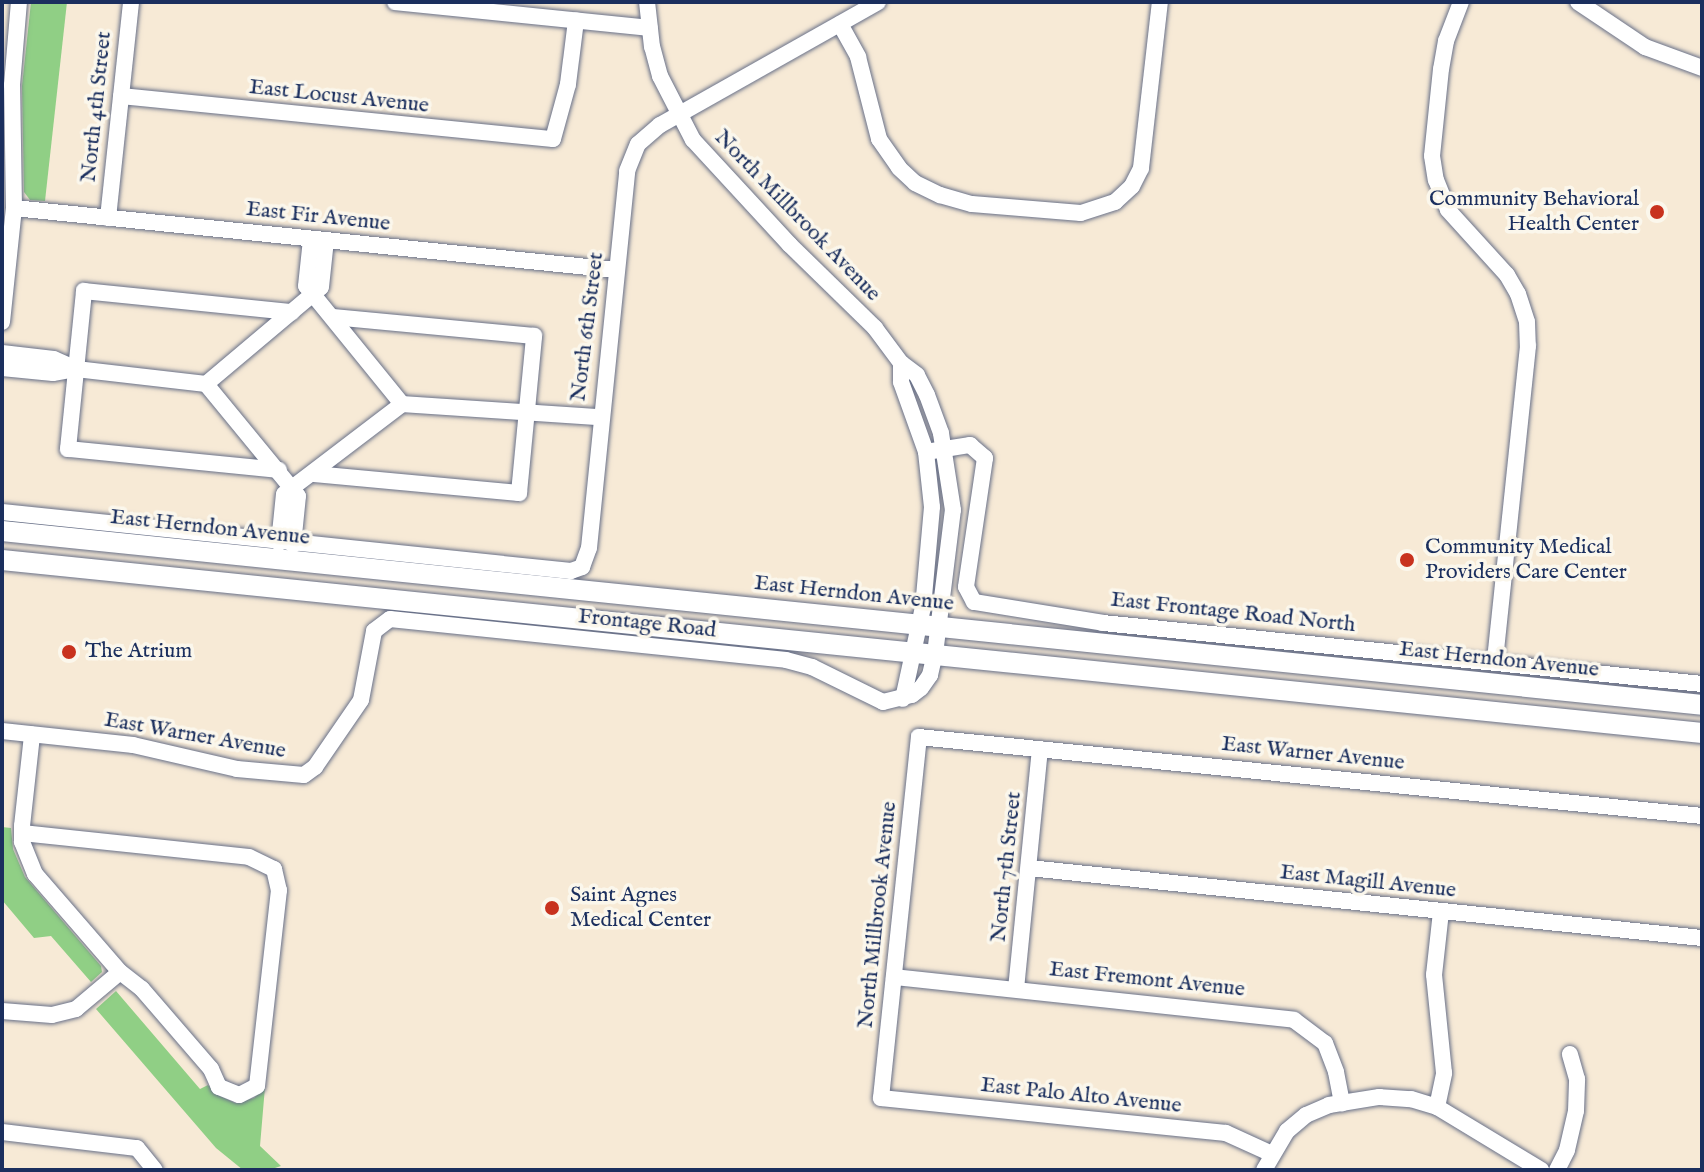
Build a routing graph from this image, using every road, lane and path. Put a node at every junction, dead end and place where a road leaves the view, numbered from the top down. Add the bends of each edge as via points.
1 (19, 2) edge
2 (131, 2) edge
3 (395, 2) edge
4 (647, 2) edge
5 (878, 2) edge
6 (1160, 2) edge
7 (1461, 2) edge
8 (1578, 2) edge
9 (576, 21) junction
10 (840, 24) junction
11 (650, 28) junction
12 (1702, 68) edge
13 (121, 96) junction
14 (679, 116) junction
15 (14, 208) junction
16 (108, 218) junction
17 (319, 239) junction
18 (617, 270) junction
19 (313, 294) junction
20 (292, 312) junction
21 (333, 317) junction
22 (2, 322) edge
23 (2, 353) edge
24 (901, 363) junction
25 (2, 368) edge
26 (76, 369) junction
27 (206, 384) junction
28 (402, 404) junction
29 (527, 414) junction
30 (600, 423) junction
31 (944, 448) junction
32 (926, 452) junction
33 (279, 470) junction
34 (314, 474) junction
35 (292, 487) junction
36 (2, 512) edge
37 (2, 531) edge
38 (286, 544) junction
39 (2, 560) edge
40 (379, 625) joint
41 (930, 625) junction
42 (914, 651) junction
43 (935, 654) junction
44 (1495, 662) junction
45 (1702, 684) edge
46 (903, 699) junction
47 (1702, 705) edge
48 (2, 731) edge
49 (1702, 733) edge
50 (32, 735) junction
51 (919, 737) joint
52 (1040, 749) junction
53 (1702, 816) edge
54 (22, 833) junction
55 (1029, 868) junction
56 (1441, 912) junction
57 (1702, 938) edge
58 (120, 972) junction
59 (894, 977) junction
60 (1016, 989) junction
61 (2, 1011) edge
62 (1570, 1054) dead end
63 (881, 1098) joint
64 (1342, 1103) junction
65 (1437, 1107) junction
66 (2, 1132) edge
67 (1272, 1154) junction
68 (155, 1170) edge
69 (1264, 1170) edge
70 (1541, 1170) edge
71 (1557, 1170) edge

1 - 15 street via 12,85
2 - 13 street, North 4th Street
3 - 9 street
4 - 11 street, North Millbrook Avenue
5 - 10 street, North 6th Street
6 - 10 street via 1141,168 1115,202 1081,213 972,204 915,183 879,139 858,57
7 - 44 street via 1441,69 1432,156 1436,180 1448,210 1507,275 1527,322
8 - 12 street via 1645,47
9 - 11 street
9 - 13 street, East Locust Avenue via 568,84 553,139
10 - 14 street, North 6th Street
11 - 14 street, North Millbrook Avenue via 660,76
13 - 16 street, North 4th Street
14 - 18 street, North 6th Street via 645,135 631,157
14 - 24 street, North Millbrook Avenue via 711,163 875,328
15 - 16 street, East Fir Avenue
15 - 22 street
16 - 17 street, East Fir Avenue
17 - 18 street, East Fir Avenue
17 - 19 street via 306,286
18 - 30 street, North 6th Street
19 - 20 street
19 - 21 street
20 - 26 street via 84,291
20 - 27 street
21 - 28 street
21 - 29 street via 534,336
23 - 26 street via 54,359
24 - 31 street, North Millbrook Avenue via 921,383
24 - 32 street, North Millbrook Avenue via 901,382
25 - 26 street via 53,373
26 - 27 street
26 - 33 street via 68,449
27 - 33 street
28 - 29 street
28 - 34 street
29 - 30 street via 546,412
29 - 34 street via 519,493
30 - 38 street, North 6th Street via 589,548 582,567 571,571
31 - 32 street, East Frontage Road North
31 - 41 street, North Millbrook Avenue via 953,510
31 - 44 street, East Frontage Road North via 970,445 985,458 966,587 974,602 1103,623
32 - 41 street, North Millbrook Avenue via 932,526
33 - 35 street
34 - 35 street
35 - 38 street via 298,496
36 - 38 street
37 - 41 main road, East Herndon Avenue
39 - 42 main road
40 - 46 street, Frontage Road via 390,619 786,660 812,667 877,701
40 - 50 street, East Warner Avenue via 361,700 304,775 237,769 133,745
41 - 42 street, North Millbrook Avenue
41 - 43 street, North Millbrook Avenue
41 - 47 main road, East Herndon Avenue
42 - 43 main road
42 - 46 street, North Millbrook Avenue
43 - 46 street, North Millbrook Avenue via 926,682
43 - 49 main road
44 - 45 street, East Frontage Road North
48 - 50 street, East Warner Avenue
50 - 54 street
51 - 52 street, East Warner Avenue
51 - 59 street, North Millbrook Avenue
52 - 53 street, East Warner Avenue
52 - 55 street, North 7th Street
54 - 58 street via 35,874
54 - 58 street via 249,857 274,869 279,890 259,1080 248,1092 239,1095 219,1087 211,1069 152,1000
55 - 56 street, East Magill Avenue
55 - 60 street, North 7th Street
56 - 57 street, East Magill Avenue
56 - 65 street via 1434,975 1444,1073
58 - 61 street via 76,1009 52,1015
59 - 60 street, East Fremont Avenue
59 - 63 street, North Millbrook Avenue
60 - 64 street, East Fremont Avenue via 1294,1020 1325,1043
62 - 71 street via 1577,1079 1576,1111
63 - 67 street, East Palo Alto Avenue via 1226,1133
64 - 65 street via 1396,1097
64 - 67 street via 1296,1123
65 - 70 street
66 - 68 street via 137,1148
67 - 69 street

